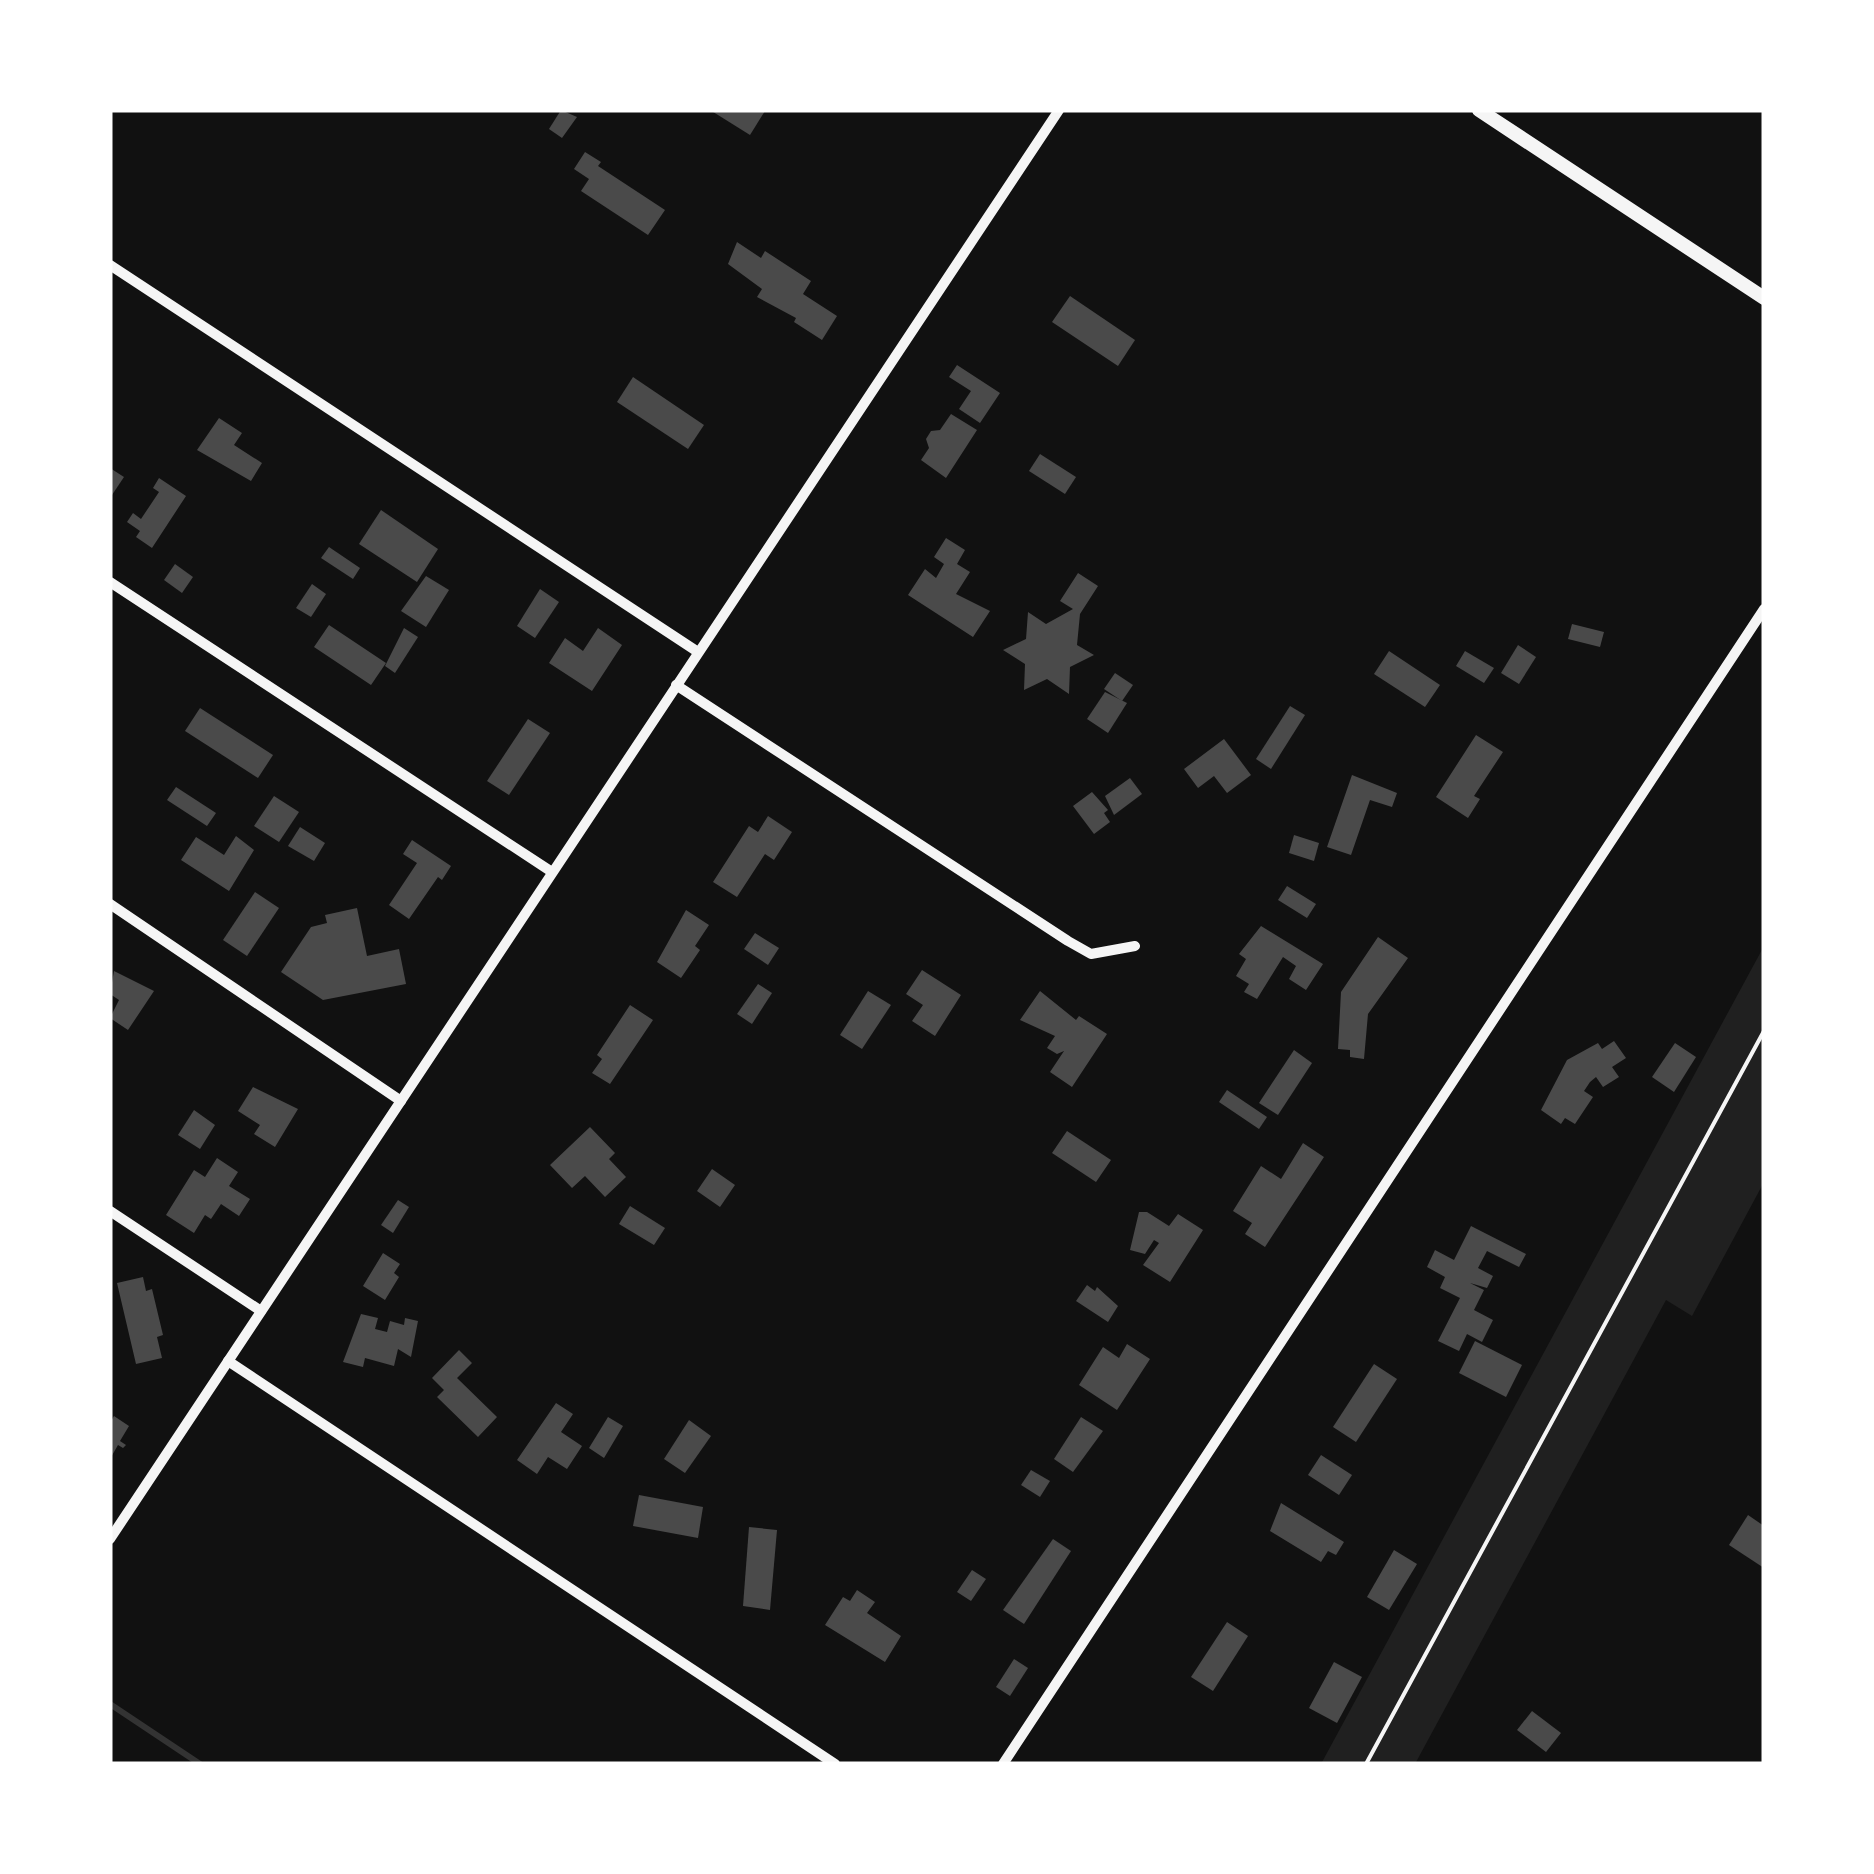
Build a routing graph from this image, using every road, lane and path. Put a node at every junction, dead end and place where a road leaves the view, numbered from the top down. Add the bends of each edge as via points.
1 (1059, 110) edge
2 (1479, 110) edge
3 (110, 266) edge
4 (1764, 298) edge
5 (110, 582) edge
6 (1764, 609) edge
7 (698, 652) junction
8 (676, 685) junction
9 (552, 872) junction
10 (110, 904) edge
11 (1135, 946) dead end
12 (1764, 1031) edge
13 (400, 1101) junction
14 (110, 1212) edge
15 (261, 1311) junction
16 (228, 1361) junction
17 (111, 1535) edge
18 (835, 1764) edge
19 (1003, 1764) edge
20 (1366, 1764) edge

1 - 7 street
2 - 4 street
3 - 7 street
5 - 9 street
6 - 19 street
7 - 8 street
8 - 9 street
8 - 11 street via 1090,954
9 - 13 street
10 - 13 street
12 - 20 path
13 - 15 street
14 - 15 street
15 - 16 street
16 - 17 street
16 - 18 street

